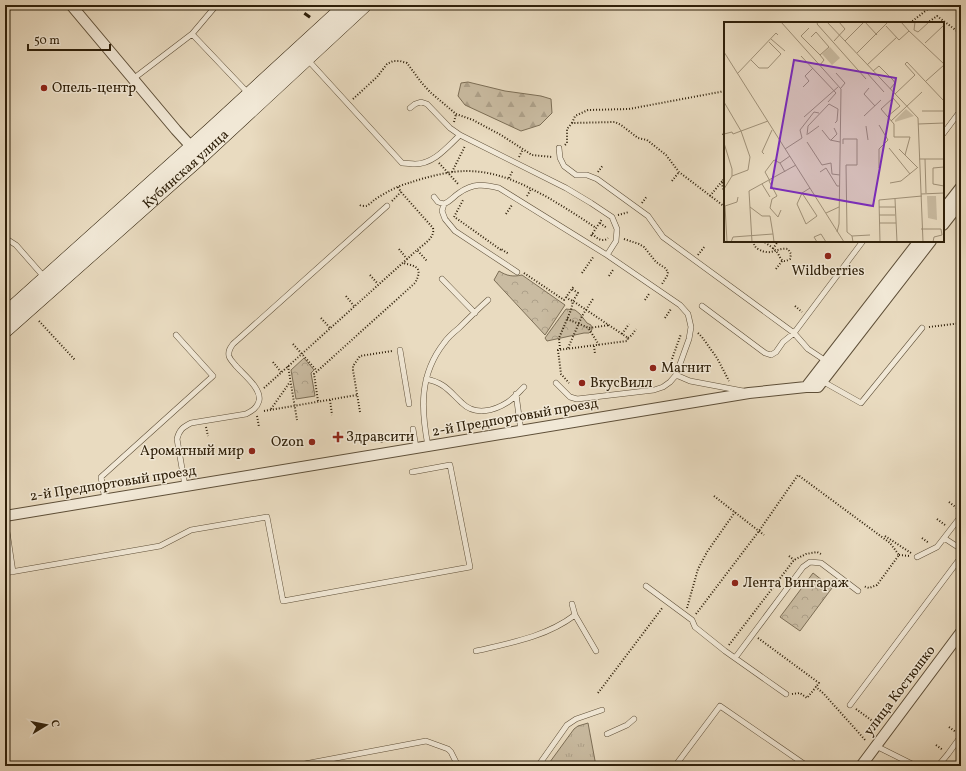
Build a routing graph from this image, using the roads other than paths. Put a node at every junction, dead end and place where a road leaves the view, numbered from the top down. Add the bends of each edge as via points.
1 (12, 5) edge
2 (71, 5) edge
3 (213, 5) edge
4 (347, 5) edge
5 (364, 5) edge
6 (5, 11) edge
7 (192, 34) junction
8 (302, 54) junction
9 (133, 79) junction
10 (254, 99) junction
11 (410, 108) dead end
12 (961, 110) edge
13 (944, 133) edge
14 (460, 135) junction
15 (560, 148) road end
16 (196, 152) junction
17 (961, 187) edge
18 (434, 198) dead end
19 (961, 202) edge
20 (444, 204) junction
21 (387, 206) road end
22 (944, 209) edge
23 (944, 224) edge
24 (5, 238) edge
25 (862, 242) edge
26 (918, 242) edge
27 (929, 242) edge
28 (607, 255) junction
29 (517, 272) road end
30 (442, 279) dead end
31 (49, 283) junction
32 (488, 300) dead end
33 (702, 306) dead end
34 (475, 313) junction
35 (5, 315) edge
36 (922, 328) road end
37 (5, 330) edge
38 (794, 332) junction
39 (176, 335) dead end
40 (400, 350) road end
41 (826, 361) junction
42 (676, 374) junction
43 (426, 379) junction
44 (556, 383) dead end
45 (820, 384) junction
46 (524, 387) dead end
47 (806, 387) junction
48 (749, 393) junction
49 (516, 394) junction
50 (409, 404) dead end
51 (413, 429) dead end
52 (521, 431) junction
53 (428, 446) junction
54 (416, 448) junction
55 (412, 472) dead end
56 (185, 487) junction
57 (105, 500) junction
58 (961, 516) edge
59 (5, 517) edge
60 (944, 538) junction
61 (961, 549) edge
62 (917, 556) road end
63 (961, 557) edge
64 (13, 572) junction
65 (5, 573) edge
66 (646, 586) dead end
67 (858, 591) road end
68 (572, 604) dead end
69 (575, 615) junction
70 (961, 632) edge
71 (476, 651) dead end
72 (596, 651) dead end
73 (736, 658) junction
74 (786, 694) road end
75 (850, 705) road end
76 (602, 710) dead end
77 (634, 720) dead end
78 (607, 734) dead end
79 (961, 736) edge
80 (876, 746) junction
81 (676, 765) edge
82 (294, 766) edge
83 (458, 766) edge
84 (538, 766) edge
85 (807, 766) edge
86 (861, 766) edge
87 (916, 766) edge
88 (938, 766) edge

1 - 6 lane
2 - 9 street
3 - 7 lane via 214,8
4 - 8 main road, Кубинская улица
5 - 8 main road, Кубинская улица
7 - 9 lane
7 - 10 lane
8 - 10 main road, Кубинская улица
8 - 14 lane via 402,162 415,164 428,161
9 - 16 street
10 - 16 main road, Кубинская улица
11 - 14 lane via 421,102 427,104
12 - 13 lane
14 - 28 lane via 566,188 612,217 617,229 616,241
15 - 38 lane via 560,158 564,166 576,175 587,175 597,179 648,216 663,237
16 - 31 main road, Кубинская улица
17 - 22 street
18 - 20 lane
19 - 23 street
20 - 28 lane via 458,193 478,185 499,188
20 - 29 lane via 444,219 456,231
21 - 56 lane via 229,349 232,360 255,386 259,400 254,412 191,423 179,432 177,439
24 - 31 lane via 16,245
25 - 38 lane
26 - 41 street
27 - 45 street
28 - 42 lane via 680,304 688,314 691,327 689,339
30 - 34 lane
31 - 35 main road, Кубинская улица
31 - 37 main road, Кубинская улица
32 - 34 lane
33 - 38 lane via 771,355
34 - 43 lane via 444,341 435,355
36 - 45 lane via 861,403
38 - 41 lane via 808,349
39 - 57 lane via 213,376 101,477
40 - 50 lane
41 - 47 street
42 - 44 lane via 670,382 654,390 577,399 570,397
42 - 48 lane via 690,381
43 - 49 lane via 443,385 462,404 477,411 498,407
43 - 53 lane via 423,406
45 - 47 street, 2-й Предпортовый проезд
46 - 49 lane
47 - 48 street, 2-й Предпортовый проезд
48 - 52 street, 2-й Предпортовый проезд
49 - 52 lane
51 - 54 lane
52 - 53 street, 2-й Предпортовый проезд
53 - 54 street, 2-й Предпортовый проезд
54 - 56 street, 2-й Предпортовый проезд
55 - 64 lane via 450,465 470,567 283,601 266,517 191,530 160,546
56 - 57 street, 2-й Предпортовый проезд
57 - 59 street, 2-й Предпортовый проезд
58 - 60 lane
59 - 64 lane
60 - 61 lane
60 - 62 lane via 937,547
63 - 75 lane
64 - 65 lane
66 - 73 lane via 692,620 695,627
67 - 73 lane via 821,563 810,562 803,567
68 - 69 lane
69 - 71 lane via 555,628 539,634
69 - 72 lane
70 - 80 street, улица Костюшко
73 - 74 lane
76 - 84 lane via 576,719 568,725
77 - 78 lane
79 - 88 lane
80 - 86 street, улица Костюшко
80 - 87 lane
81 - 85 lane via 720,706
82 - 83 lane via 426,741 448,749

